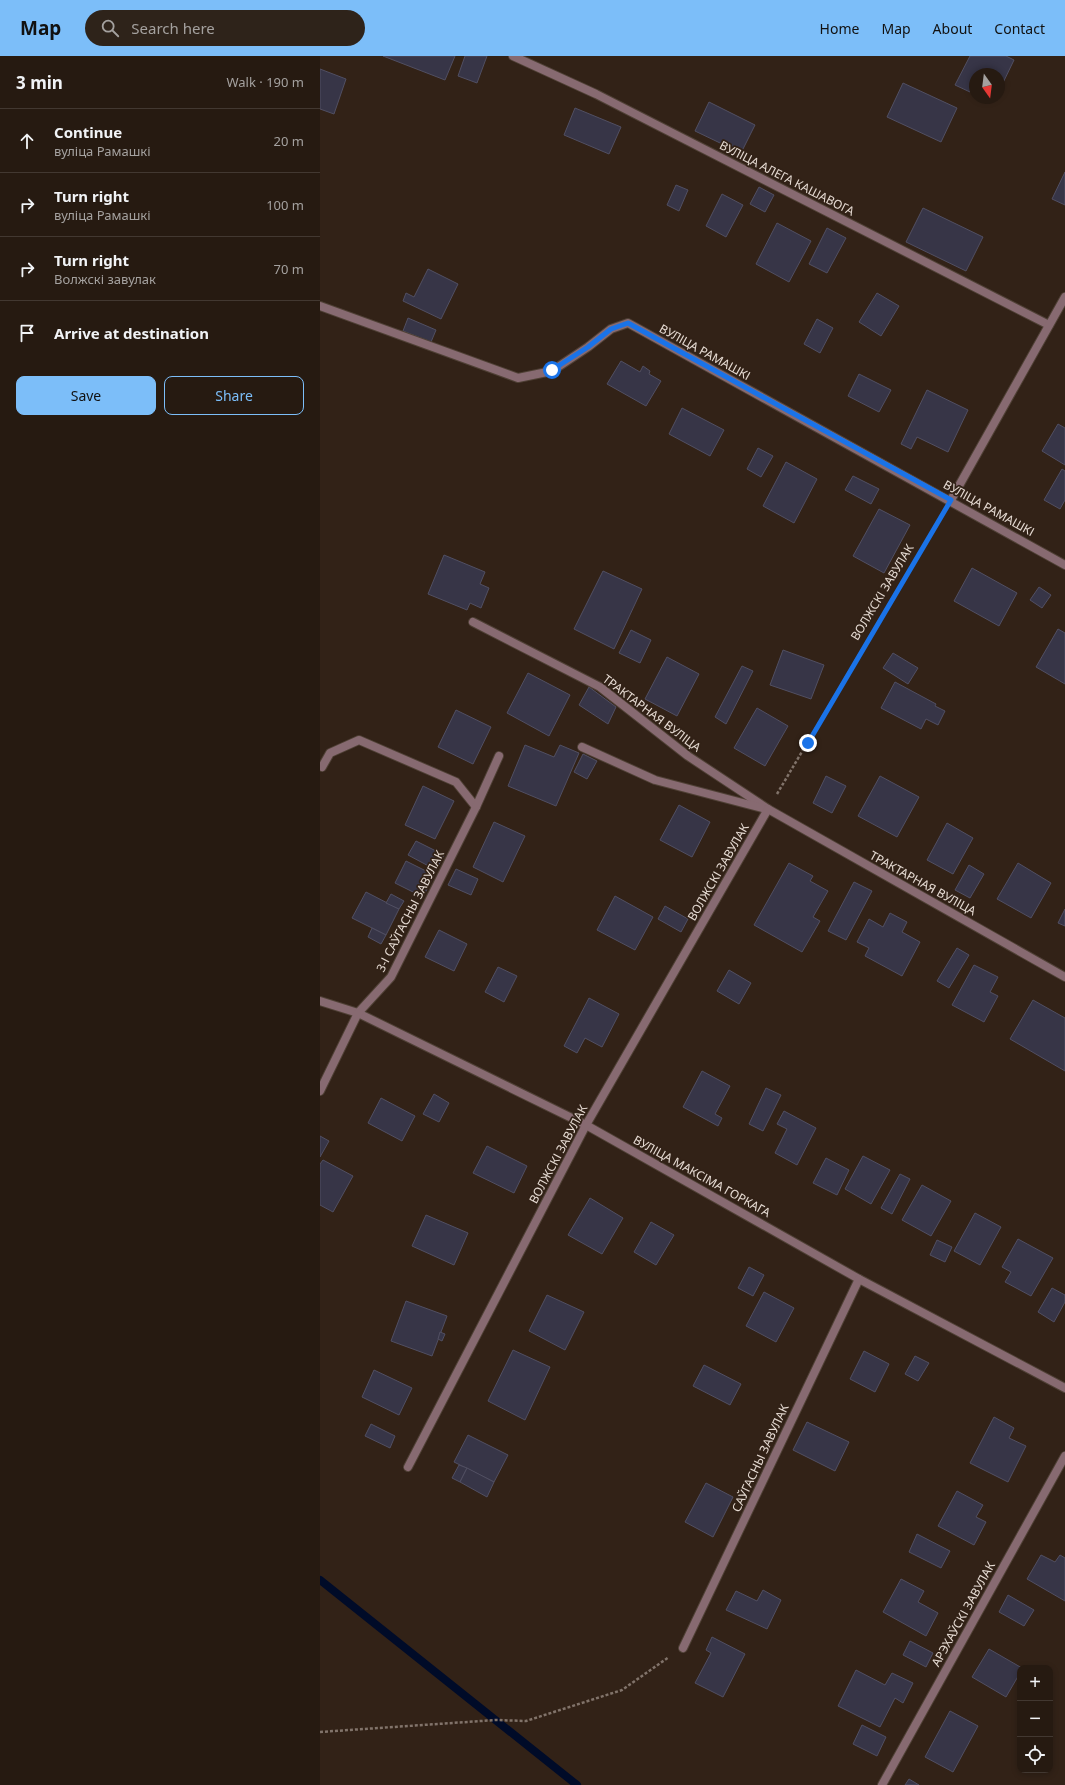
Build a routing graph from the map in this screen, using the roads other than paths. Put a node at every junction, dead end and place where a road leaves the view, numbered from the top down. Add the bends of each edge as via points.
1 (513, 56) edge
2 (1065, 297) edge
3 (320, 306) edge
4 (1049, 325) junction
5 (951, 500) junction
6 (1065, 565) edge
7 (473, 622) dead end
8 (582, 747) dead end
9 (499, 756) dead end
10 (322, 767) dead end
11 (476, 807) junction
12 (768, 809) junction
13 (1065, 977) edge
14 (320, 1001) edge
15 (358, 1013) junction
16 (320, 1091) edge
17 (586, 1125) junction
18 (859, 1279) junction
19 (1065, 1388) edge
20 (1065, 1456) edge
21 (408, 1467) dead end
22 (683, 1648) road end
23 (882, 1785) edge

1 - 4 street, ВУЛІЦА АЛЕГА КАШАВОГА via 596,94
2 - 4 street
3 - 5 street, ВУЛІЦА РАМАШКІ via 518,378 552,370 611,329 628,323
4 - 5 street
5 - 6 street, ВУЛІЦА РАМАШКІ
7 - 12 street, ТРАКТАРНАЯ ВУЛІЦА via 600,687 688,756
8 - 12 street, ТРАКТАРНАЯ ВУЛІЦА via 655,780
9 - 11 street, 3-І САЎГАСНЫ ЗАВУЛАК
10 - 11 street via 330,753 359,740 456,782
11 - 15 street, 3-І САЎГАСНЫ ЗАВУЛАК via 391,977
12 - 13 street, ТРАКТАРНАЯ ВУЛІЦА
12 - 17 street, ВОЛЖСКІ ЗАВУЛАК
14 - 15 street, ВУЛІЦА МАКСІМА ГОРКАГА
15 - 16 street, 3-І САЎГАСНЫ ЗАВУЛАК
15 - 17 street, ВУЛІЦА МАКСІМА ГОРКАГА
17 - 18 street, ВУЛІЦА МАКСІМА ГОРКАГА
17 - 21 street, ВОЛЖСКІ ЗАВУЛАК
18 - 19 street, ВУЛІЦА МАКСІМА ГОРКАГА
18 - 22 street, САЎГАСНЫ ЗАВУЛАК
20 - 23 street, АРЭХАЎСКІ ЗАВУЛАК

